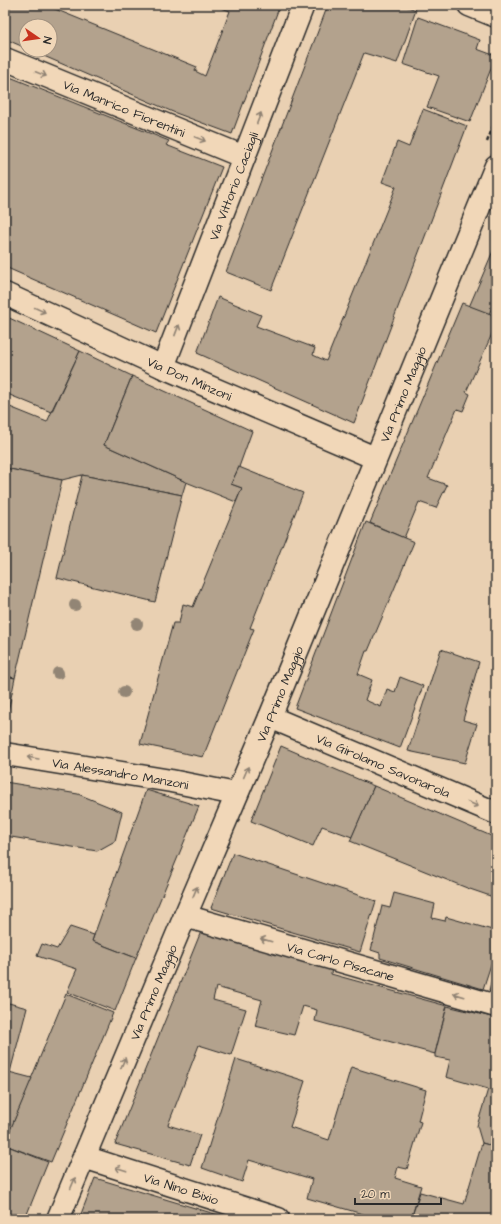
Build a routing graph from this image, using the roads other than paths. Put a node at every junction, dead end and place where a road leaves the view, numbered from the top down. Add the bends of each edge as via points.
1 (303, 5) edge
2 (469, 5) edge
3 (496, 16) edge
4 (5, 59) edge
5 (244, 157) junction
6 (496, 166) edge
7 (5, 294) edge
8 (163, 367) junction
9 (375, 458) junction
10 (270, 717) junction
11 (5, 754) edge
12 (236, 794) junction
13 (496, 813) edge
14 (185, 916) junction
15 (496, 1006) edge
16 (84, 1157) junction
17 (252, 1215) edge
18 (58, 1219) edge
19 (278, 1219) edge

5 -> 1 street, Via Vittorio Caciagli
2 - 3 street
4 -> 5 street, Via Manrico Fiorentini
8 -> 5 street, Via Vittorio Caciagli
6 - 9 street, Via Primo Maggio
7 -> 8 street, Via Don Minzoni
8 - 9 street, Via Don Minzoni
9 - 10 street, Via Primo Maggio
12 -> 10 street, Via Primo Maggio
10 -> 13 street, Via Girolamo Savonarola
12 -> 11 street, Via Alessandro Manzoni
14 -> 12 street, Via Primo Maggio
15 -> 14 street, Via Carlo Pisacane
16 -> 14 street, Via Primo Maggio
17 -> 16 street, Via Nino Bixio
18 -> 16 street, Via Primo Maggio
17 - 19 street, Via Nino Bixio

